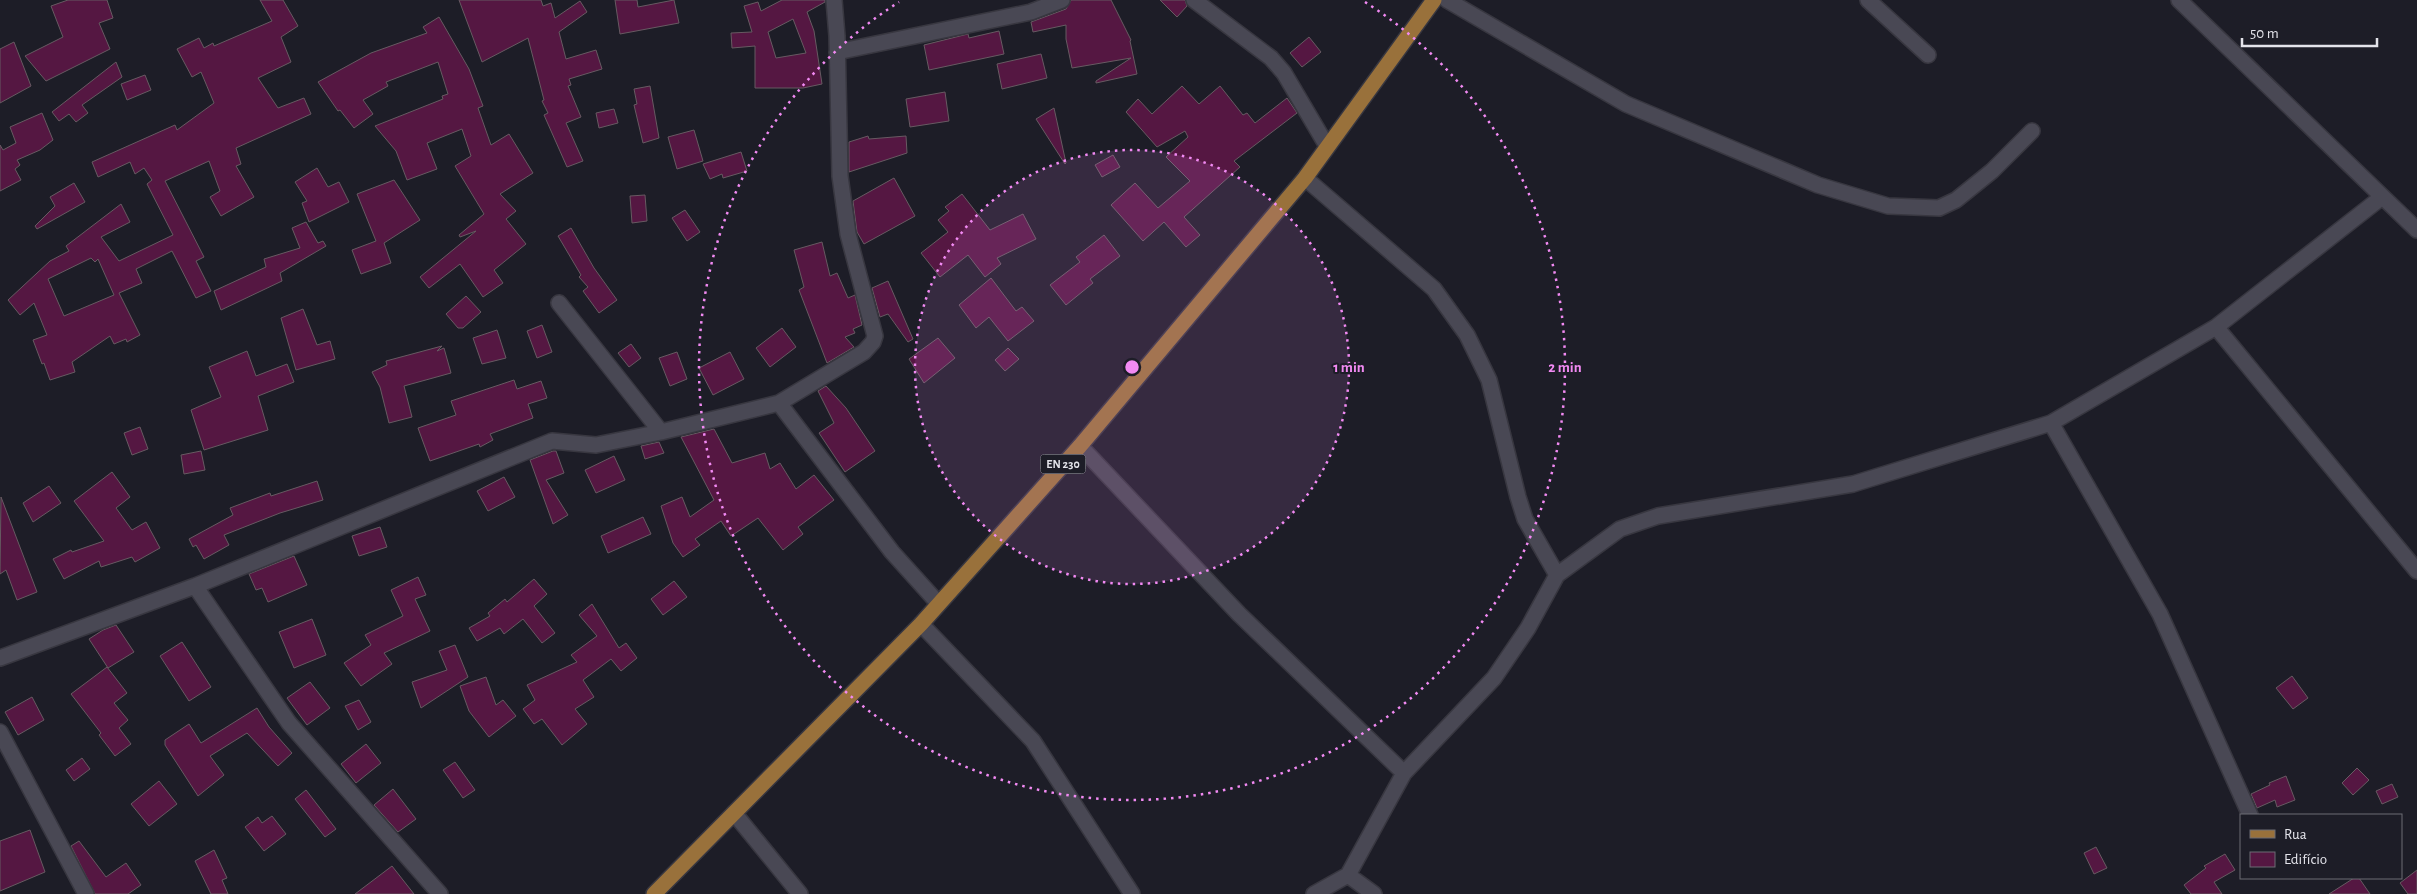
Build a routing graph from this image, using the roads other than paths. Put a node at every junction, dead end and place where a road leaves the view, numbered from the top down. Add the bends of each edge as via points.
1 (834, 0) edge
2 (1062, 0) edge
3 (1194, 0) edge
4 (1434, 0) edge
5 (1447, 0) edge
6 (1868, 0) edge
7 (2179, 0) edge
8 (837, 52) junction
9 (1928, 55) dead end
10 (2032, 130) dead end
11 (1327, 146) junction
12 (1305, 178) junction
13 (2382, 197) junction
14 (2417, 230) edge
15 (560, 303) dead end
16 (2216, 327) junction
17 (779, 403) junction
18 (2051, 423) junction
19 (661, 432) junction
20 (1080, 446) junction
21 (2417, 571) edge
22 (1557, 576) junction
23 (195, 586) junction
24 (938, 603) junction
25 (921, 624) junction
26 (0, 658) edge
27 (0, 732) edge
28 (1404, 773) junction
29 (734, 813) junction
30 (2250, 814) edge
31 (1348, 875) junction
32 (86, 894) edge
33 (440, 894) edge
34 (654, 894) edge
35 (800, 894) edge
36 (1132, 894) edge
37 (1314, 894) edge
38 (1374, 894) edge

1 - 8 street
2 - 8 street via 1031,12
3 - 11 street via 1271,58 1284,73
4 - 11 main road, EN 230
5 - 10 street via 1626,104 1818,185 1888,206 1939,208 1956,200 1992,171
6 - 9 street
7 - 13 street
8 - 17 street via 840,176 848,234 875,336 864,352
11 - 12 main road, EN 230
12 - 20 main road, EN 230
12 - 22 street via 1434,289 1466,335 1489,380 1525,519
13 - 14 street
13 - 16 street
15 - 19 street
16 - 18 street
16 - 21 street
17 - 19 street
17 - 24 street via 892,552
18 - 22 street via 1853,484 1658,516 1620,528
18 - 30 street via 2160,614
19 - 23 street via 596,445 552,442
20 - 24 main road, EN 230
20 - 28 street via 1239,614
22 - 28 street via 1528,628 1494,678
23 - 26 street
23 - 33 street via 289,723
24 - 25 main road, EN 230
25 - 29 main road, EN 230
25 - 36 street via 1033,741
27 - 32 street
28 - 31 street
29 - 34 main road, EN 230
29 - 35 street
31 - 37 street
31 - 38 street

